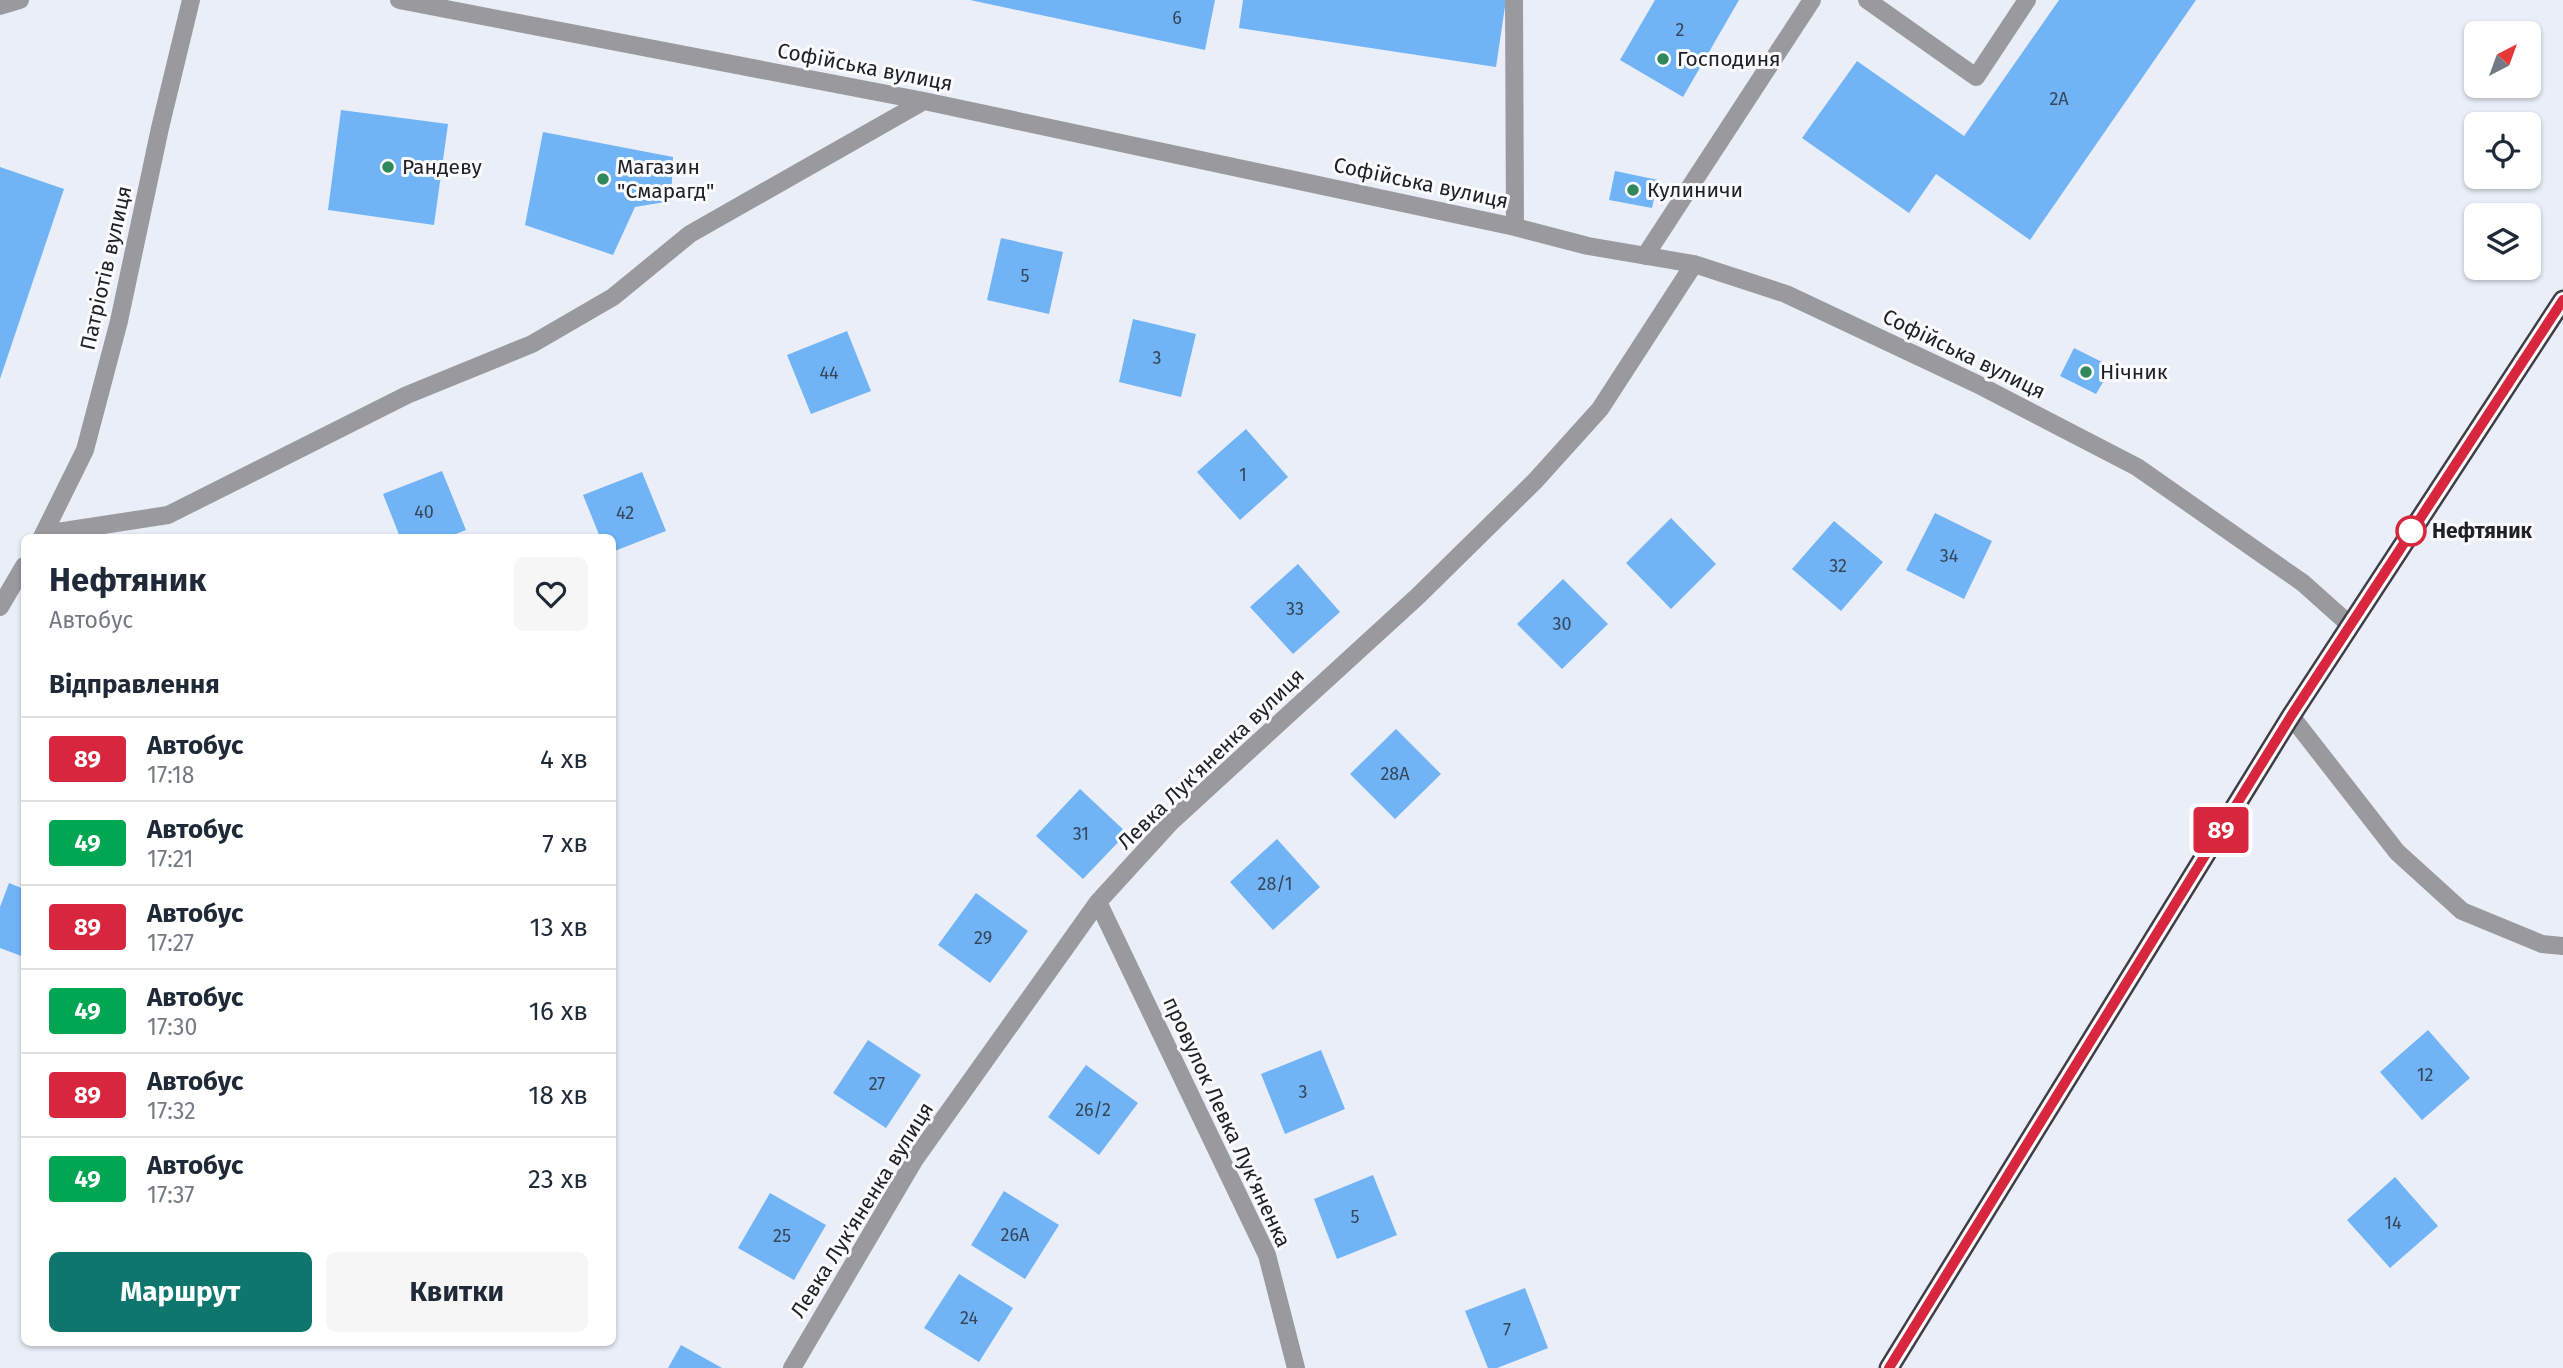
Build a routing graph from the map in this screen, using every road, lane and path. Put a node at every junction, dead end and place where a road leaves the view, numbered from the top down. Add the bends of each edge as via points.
1 (20, 0) edge
2 (191, 0) edge
3 (399, 0) edge
4 (1514, 0) edge
5 (1812, 0) edge
6 (1867, 0) edge
7 (2027, 0) edge
8 (0, 6) edge
9 (924, 101) junction
10 (1515, 227) junction
11 (1644, 256) junction
12 (1695, 264) junction
13 (2563, 300) edge
14 (44, 534) edge
15 (56, 534) edge
16 (21, 571) edge
17 (0, 607) edge
18 (2350, 625) junction
19 (2291, 716) junction
20 (1098, 902) junction
21 (2563, 946) edge
22 (792, 1368) edge
23 (1296, 1368) edge
24 (1889, 1368) edge

1 - 8 street
2 - 14 street, Патріотів вулиця via 119,321 85,450
3 - 9 street, Софійська вулиця
4 - 10 street
5 - 11 street
6 - 7 street via 1976,77
9 - 10 street, Софійська вулиця
9 - 15 street via 690,234 613,297 532,344 407,395 169,516
10 - 11 street, Софійська вулиця
11 - 12 street, Софійська вулиця
12 - 18 street, Софійська вулиця via 1786,294 1977,384 2137,467 2303,583
12 - 20 street, Левка Лук'яненка вулиця via 1600,409 1536,480 1418,596 1172,821
13 - 18 highway
16 - 17 street
18 - 19 highway
19 - 21 street via 2397,852 2462,911 2542,944
19 - 24 highway
20 - 22 street, Левка Лук'яненка вулиця via 915,1159
20 - 23 street, провулок Левка Лук'яненка via 1267,1255

